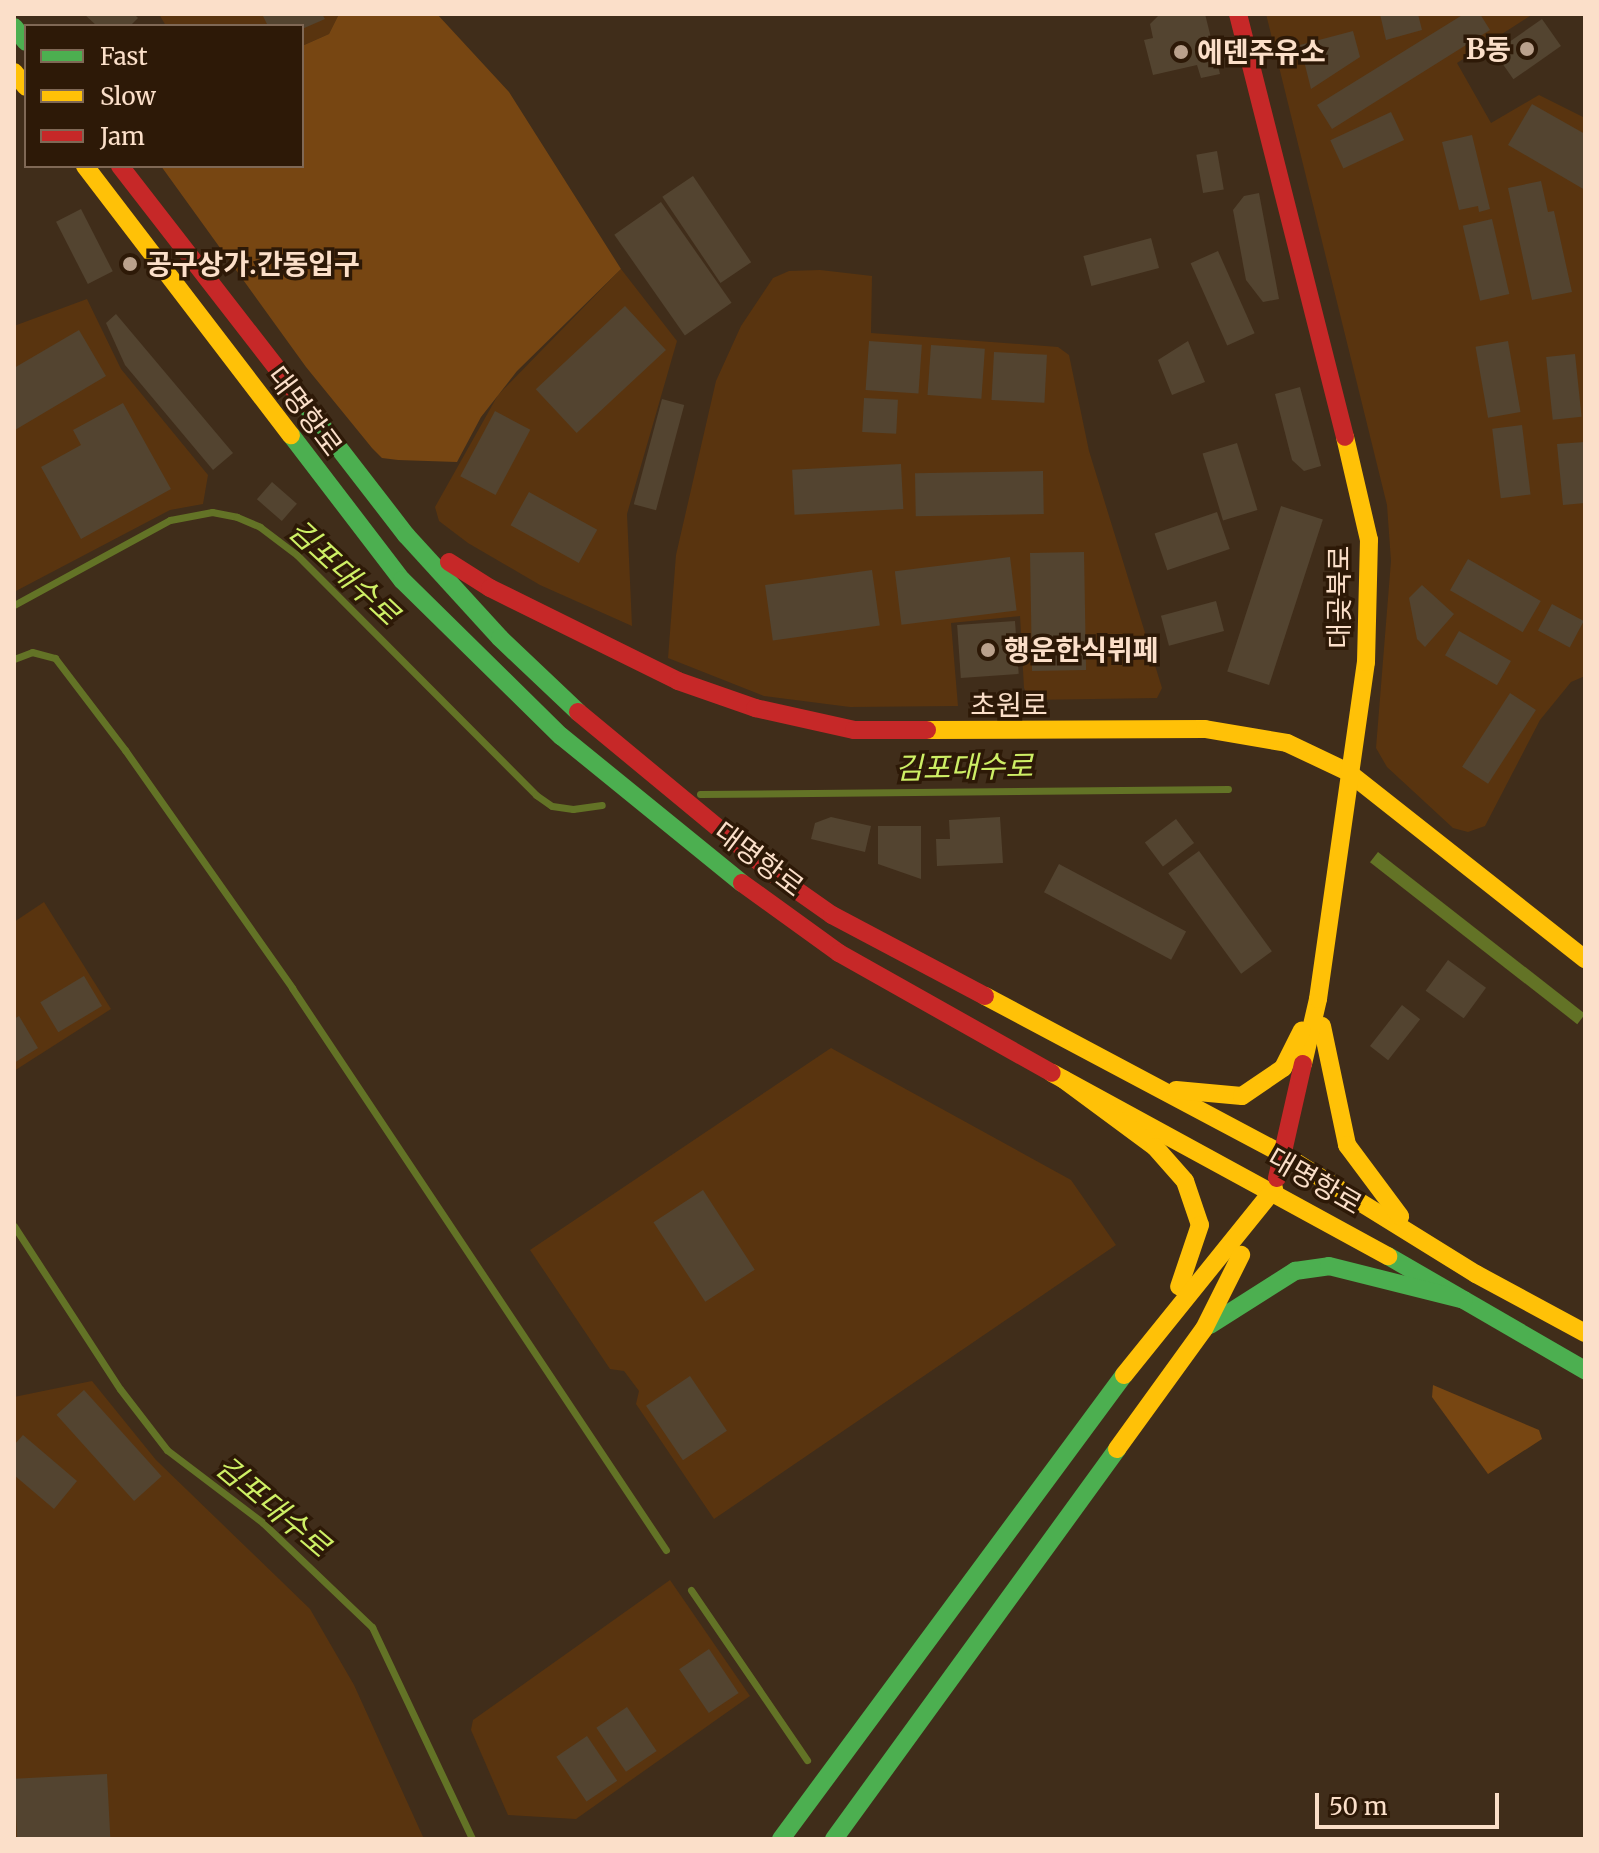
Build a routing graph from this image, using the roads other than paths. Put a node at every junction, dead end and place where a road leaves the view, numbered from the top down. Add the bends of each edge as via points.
1 (1238, 14) edge
2 (87, 168) edge
3 (122, 168) edge
4 (406, 535) junction
5 (538, 612) junction
6 (500, 638) junction
7 (1348, 772) junction
8 (1585, 959) edge
9 (1318, 999) junction
10 (1063, 1079) junction
11 (1156, 1088) junction
12 (1284, 1155) junction
13 (1274, 1189) junction
14 (1476, 1274) junction
15 (1464, 1300) junction
16 (1161, 1325) junction
17 (1204, 1329) junction
18 (1585, 1333) edge
19 (1585, 1370) edge
20 (781, 1837) edge
21 (834, 1839) edge

1 - 7 main road, 대곶북로 via 1299,239 1369,540 1366,662
2 - 10 main road, 대명항로 via 402,580 550,726 732,876 839,953
3 - 4 main road, 대명항로
4 - 5 main road, 초원로
4 - 6 main road, 대명항로
5 - 6 main road via 510,619
5 - 7 main road, 초원로 via 720,697 854,730 1205,729 1287,743
6 - 11 main road, 대명항로 via 593,726 832,915
7 - 8 main road, 초원로
7 - 9 main road, 대곶북로
9 - 11 main road via 1283,1068 1267,1084 1242,1096
9 - 12 main road, 대곶북로
9 - 14 main road via 1347,1145 1399,1215
10 - 13 main road, 대명항로
10 - 16 main road via 1155,1147 1185,1181 1200,1225 1191,1263
11 - 12 main road, 대명항로
12 - 13 main road, 대곶북로
12 - 14 main road, 대명항로
13 - 15 main road, 대명항로
13 - 16 main road
13 - 17 main road
14 - 18 main road, 대명항로
15 - 17 main road via 1329,1266 1295,1271
15 - 19 main road, 대명항로
16 - 20 main road
17 - 21 main road

